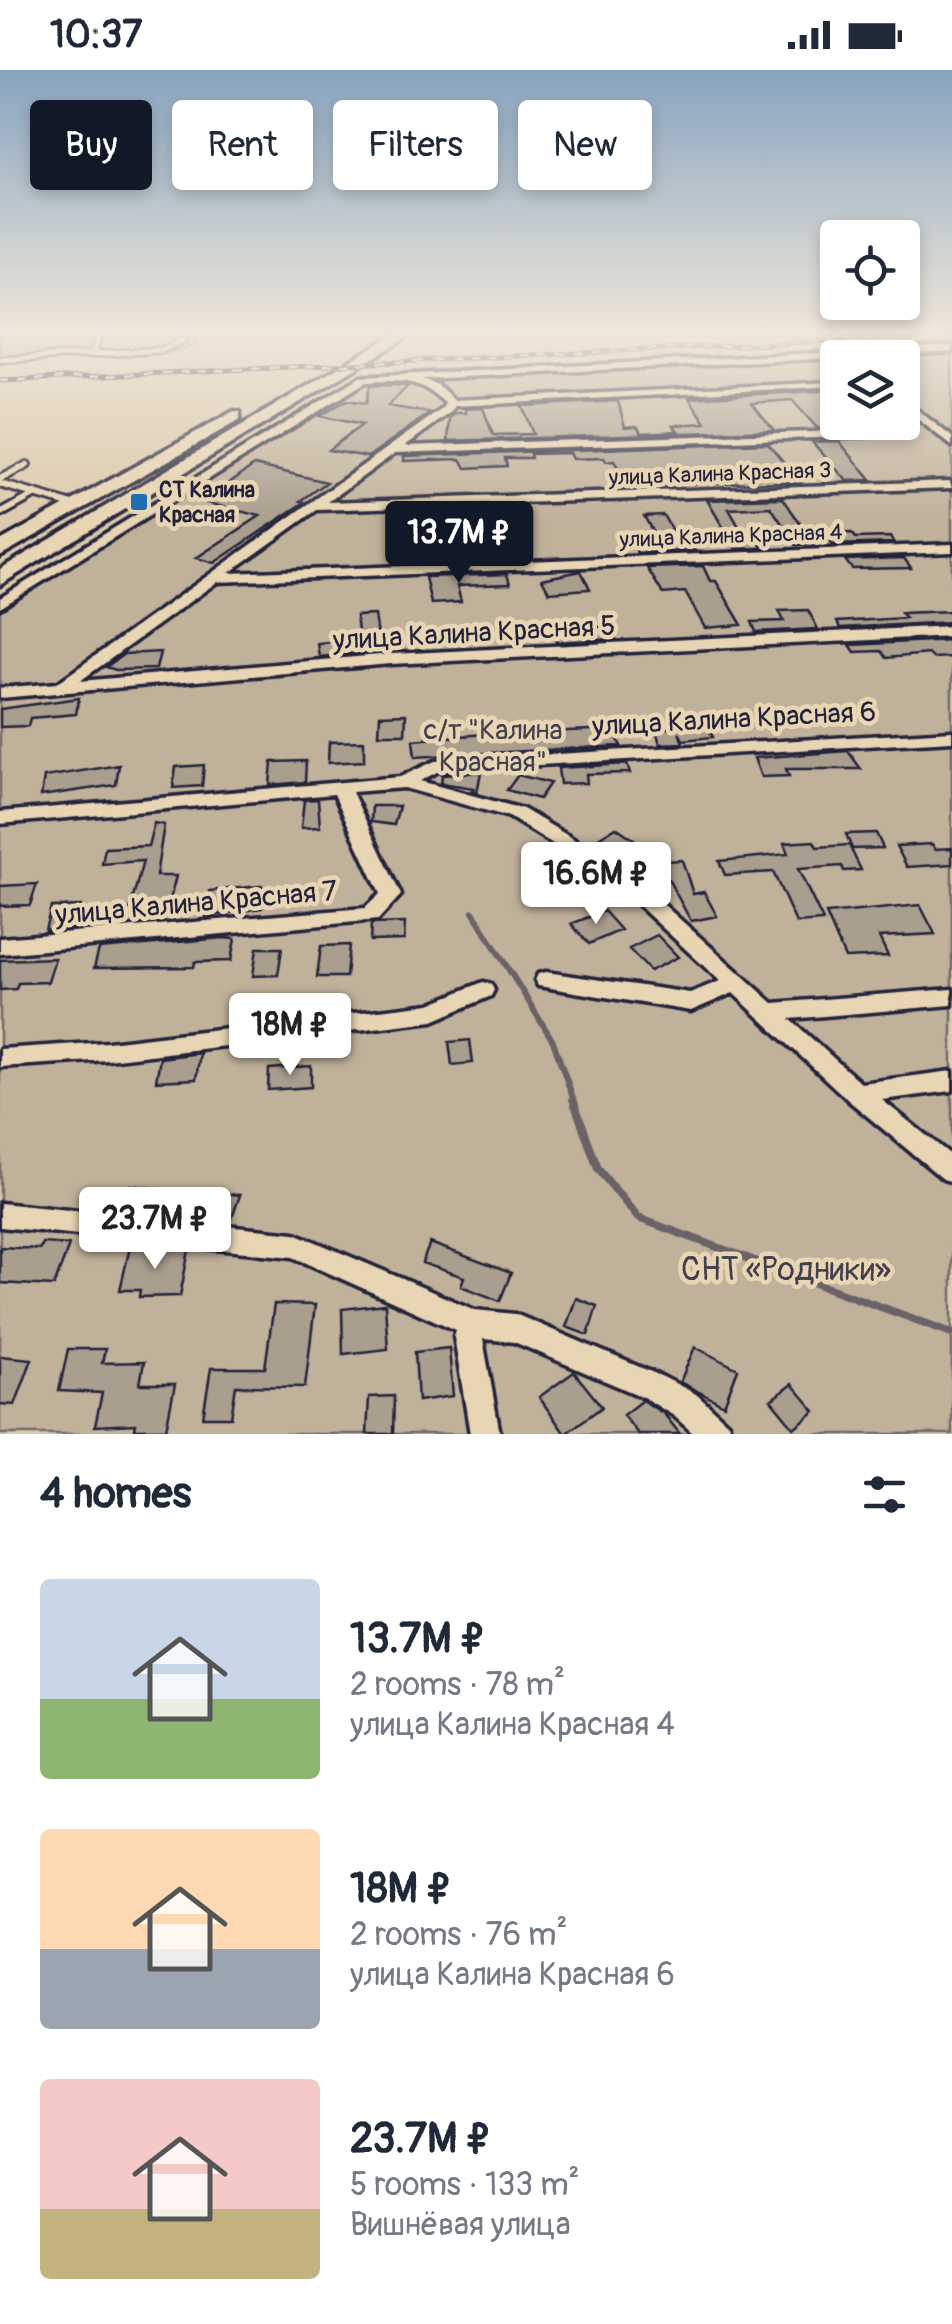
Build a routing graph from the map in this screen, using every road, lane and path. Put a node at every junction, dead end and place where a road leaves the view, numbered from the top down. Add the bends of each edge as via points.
1 (270, 395) edge
2 (305, 395) edge
3 (339, 395) edge
4 (442, 395) edge
5 (628, 395) edge
6 (450, 403) junction
7 (920, 417) edge
8 (820, 435) edge
9 (952, 443) edge
10 (389, 450) junction
11 (27, 465) dead end
12 (0, 482) edge
13 (950, 486) edge
14 (36, 494) junction
15 (76, 506) junction
16 (312, 506) junction
17 (0, 514) edge
18 (952, 548) edge
19 (0, 550) edge
20 (0, 578) edge
21 (212, 578) junction
22 (0, 604) edge
23 (952, 631) edge
24 (61, 687) junction
25 (0, 693) edge
26 (952, 736) edge
27 (404, 782) junction
28 (342, 789) junction
29 (0, 818) edge
30 (0, 946) edge
31 (546, 980) dead end
32 (734, 984) junction
33 (483, 990) dead end
34 (952, 997) edge
35 (772, 1012) junction
36 (0, 1058) edge
37 (952, 1081) edge
38 (856, 1093) junction
39 (952, 1171) edge
40 (0, 1215) edge
41 (474, 1324) junction
42 (486, 1434) edge
43 (717, 1434) edge

1 - 15 main road
2 - 20 main road
3 - 22 street
4 - 6 street
5 - 6 street
6 - 10 street
7 - 9 street
8 - 10 street
10 - 16 street
11 - 12 lane
12 - 14 lane
13 - 16 street, улица Калина Красная 3
14 - 15 lane
14 - 17 lane
15 - 19 main road
16 - 21 street
18 - 21 street, улица Калина Красная 4
21 - 24 street
23 - 24 street, улица Калина Красная 5 via 391,659
24 - 25 street, улица Калина Красная 5
26 - 27 street, улица Калина Красная 6 via 436,766
27 - 28 street, улица Калина Красная 6
27 - 32 street, улица Калина Красная 6 via 516,813 565,839 645,896
28 - 29 street, улица Калина Красная 6
28 - 30 street, улица Калина Красная 7 via 391,895 371,915
31 - 32 street via 691,1002
32 - 35 street, улица Калина Красная 6
33 - 36 street via 433,1012
34 - 35 street
35 - 38 street, улица Калина Красная 6
37 - 38 street
38 - 39 street, улица Калина Красная 6
40 - 41 street via 295,1245
41 - 42 street via 468,1336
41 - 43 street via 515,1328 653,1386

